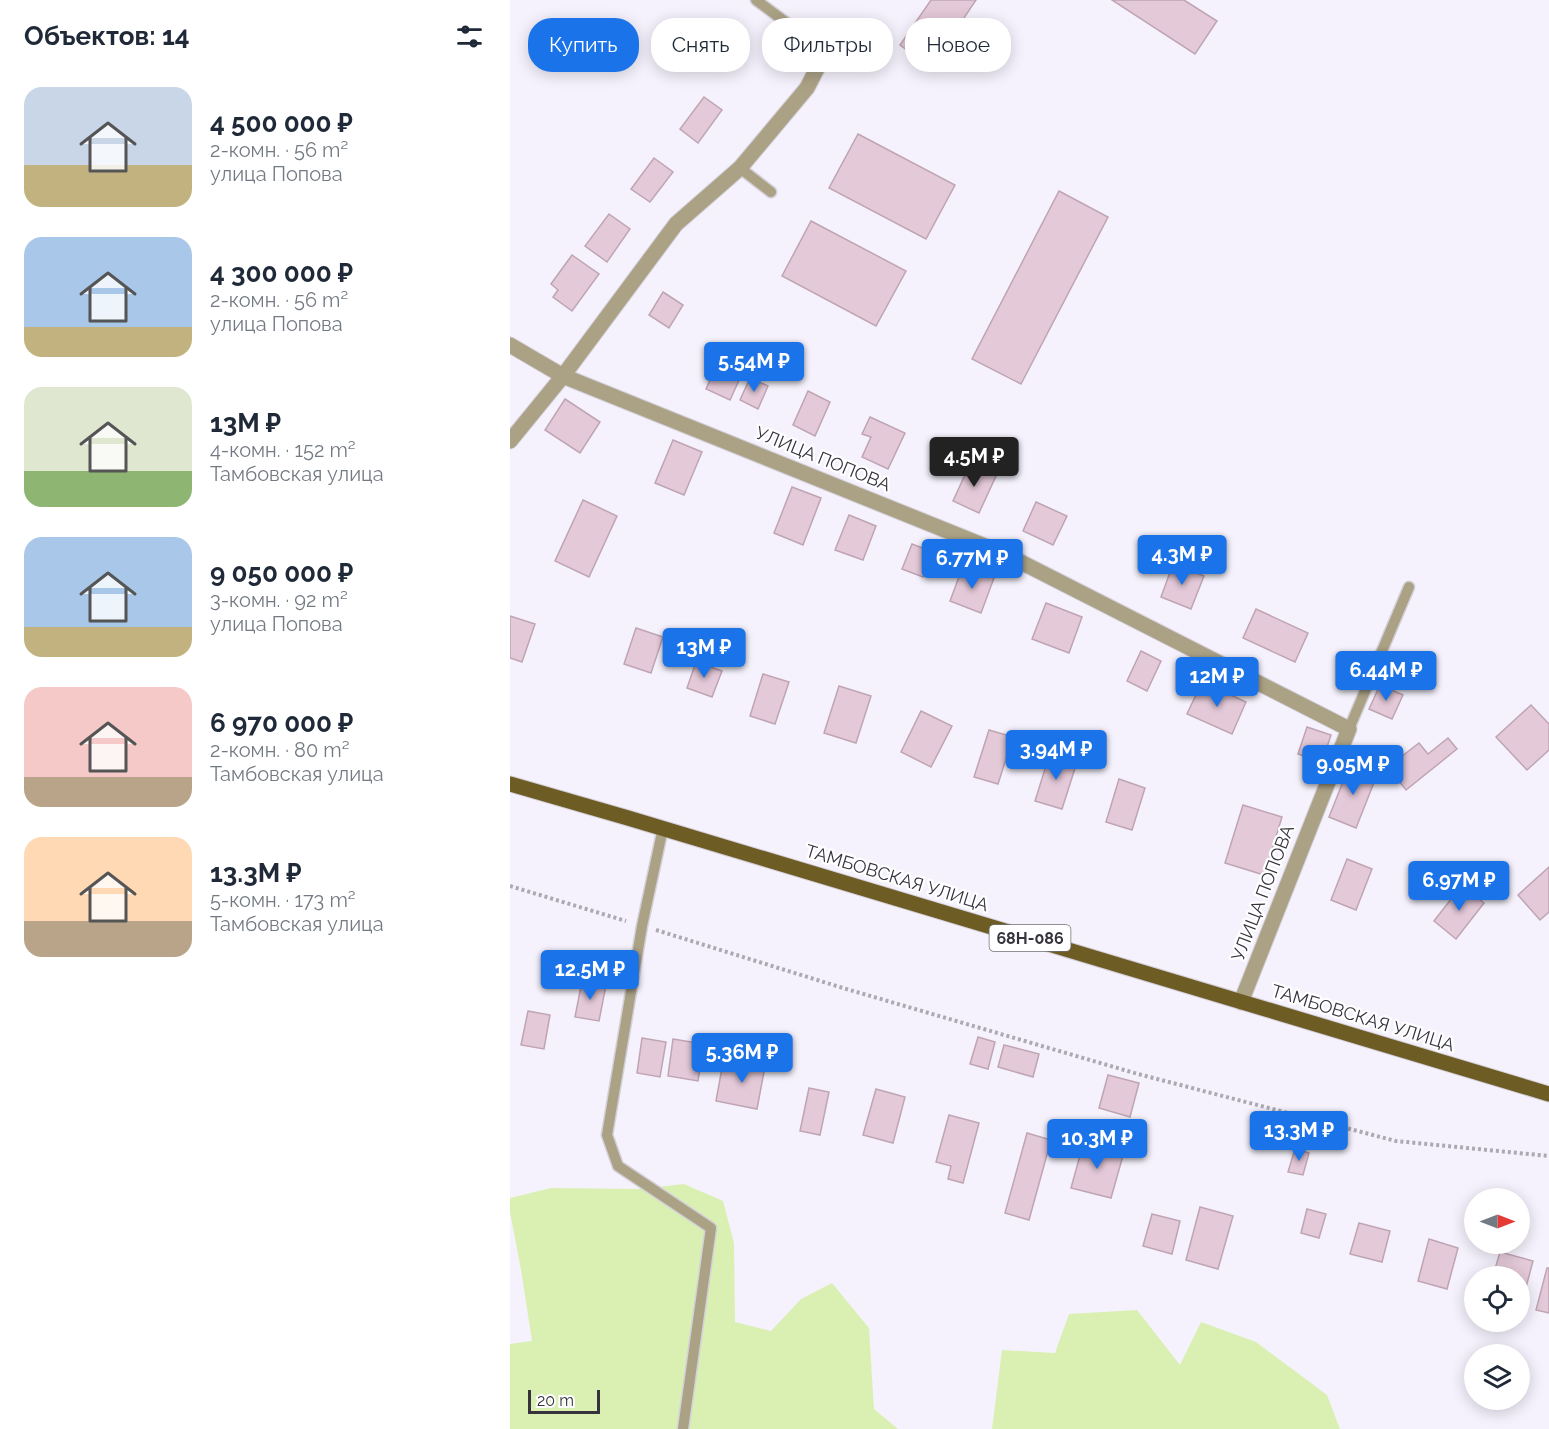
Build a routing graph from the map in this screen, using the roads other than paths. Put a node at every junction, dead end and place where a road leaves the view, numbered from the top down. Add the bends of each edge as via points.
1 (756, 0) edge
2 (780, 18) edge
3 (815, 72) edge
4 (740, 168) junction
5 (771, 192) dead end
6 (510, 345) edge
7 (563, 376) junction
8 (510, 441) edge
9 (1409, 587) dead end
10 (1349, 729) junction
11 (510, 784) edge
12 (663, 828) junction
13 (1241, 1002) junction
14 (1549, 1094) edge
15 (683, 1429) edge

1 - 2 lane
3 - 4 street via 807,88
4 - 5 lane
4 - 7 street via 676,224
6 - 7 street, УЛИЦА ПОПОВА
7 - 8 street
7 - 10 street, УЛИЦА ПОПОВА via 1007,555
9 - 10 lane
10 - 13 street, УЛИЦА ПОПОВА
11 - 12 main road, ТАМБОВСКАЯ УЛИЦА / 68Н-086
12 - 13 main road, ТАМБОВСКАЯ УЛИЦА / 68Н-086
12 - 15 lane via 642,926 607,1135 618,1166 711,1228
13 - 14 main road, ТАМБОВСКАЯ УЛИЦА / 68Н-086

